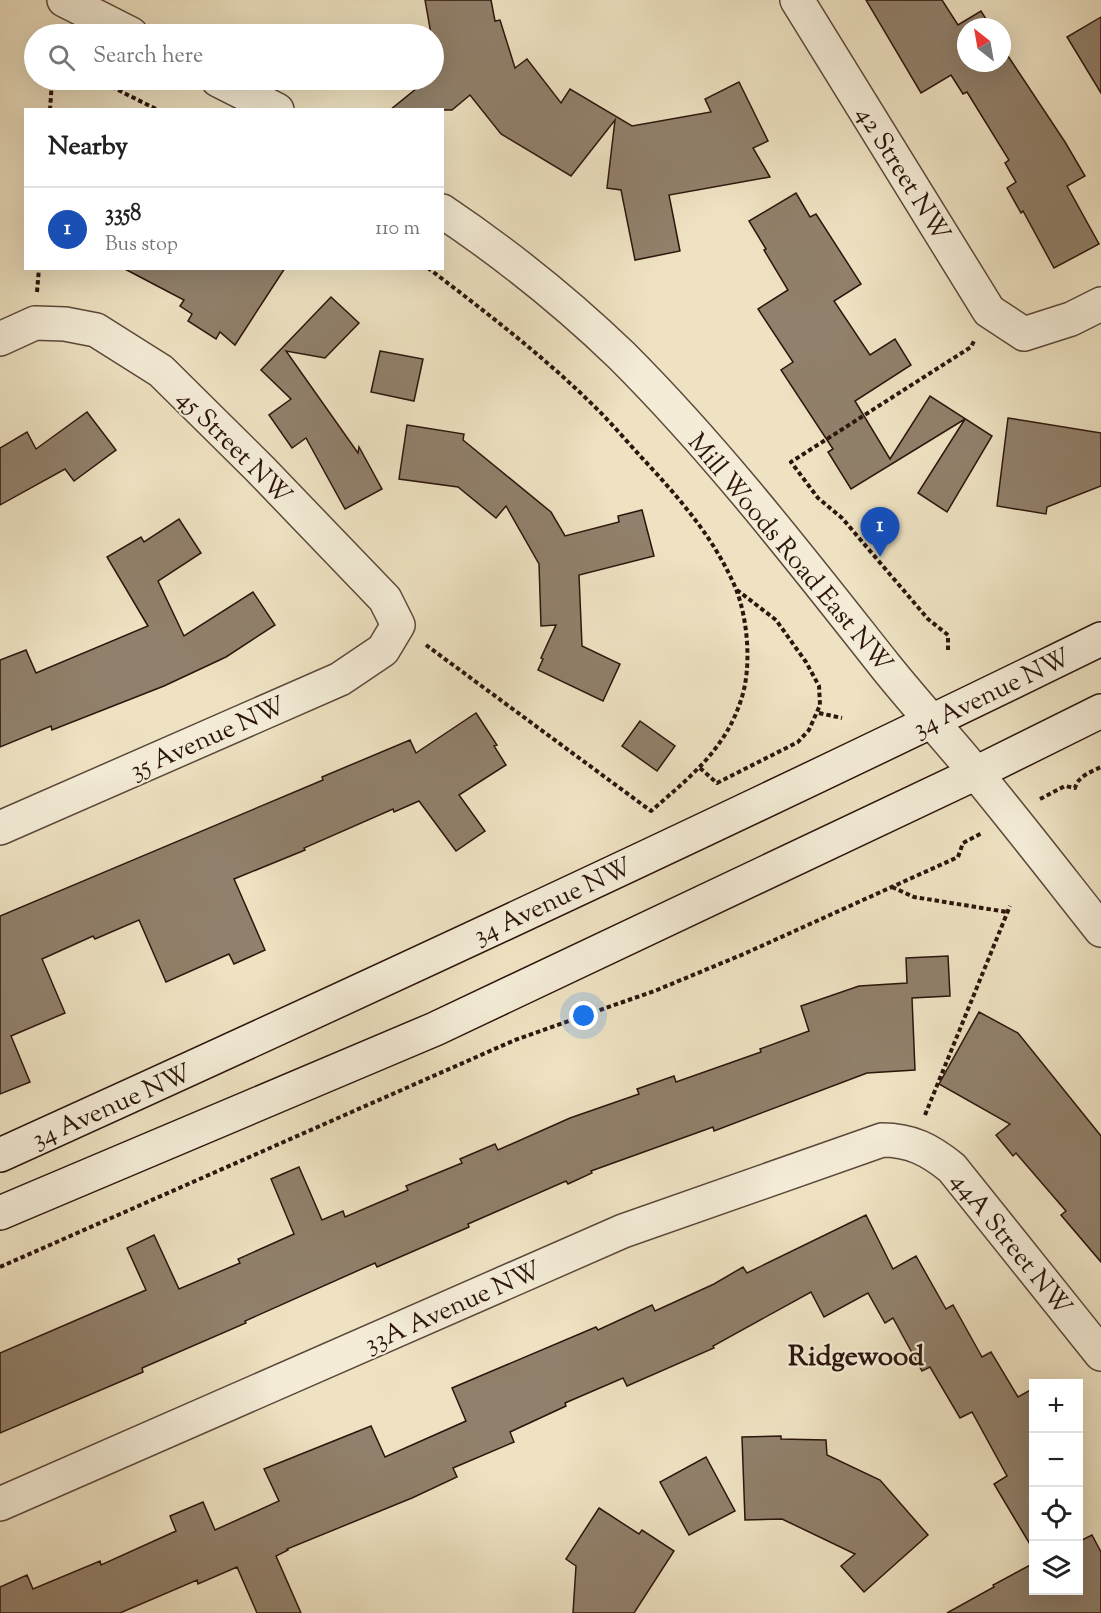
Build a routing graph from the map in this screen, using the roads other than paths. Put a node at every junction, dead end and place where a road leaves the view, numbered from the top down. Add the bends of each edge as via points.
1 (63, 0) edge
2 (797, 0) edge
3 (111, 24) edge
4 (238, 90) edge
5 (273, 108) edge
6 (444, 212) edge
7 (1101, 304) edge
8 (0, 339) edge
9 (399, 625) joint
10 (1101, 639) edge
11 (1101, 711) edge
12 (932, 721) junction
13 (976, 773) junction
14 (0, 828) edge
15 (1101, 930) edge
16 (914, 1143) joint
17 (0, 1155) edge
18 (0, 1213) edge
19 (1101, 1354) edge
20 (0, 1504) edge

1 - 3 street
2 - 7 street, 42 Street NW via 989,311 1024,334 1071,319
4 - 5 street
6 - 12 street, Mill Woods Road East NW via 528,274 630,365 727,472
8 - 9 street, 45 Street NW via 35,323 96,330 160,371 385,599
9 - 14 street, 35 Avenue NW via 383,650 339,679
10 - 12 street, 34 Avenue NW
11 - 13 street
12 - 13 street, Mill Woods Road East NW
12 - 17 street, 34 Avenue NW
13 - 15 street, Mill Woods Road East NW
13 - 18 street via 435,1029
16 - 19 street, 44A Street NW via 952,1168
16 - 20 street, 33A Avenue NW via 882,1140 623,1232

